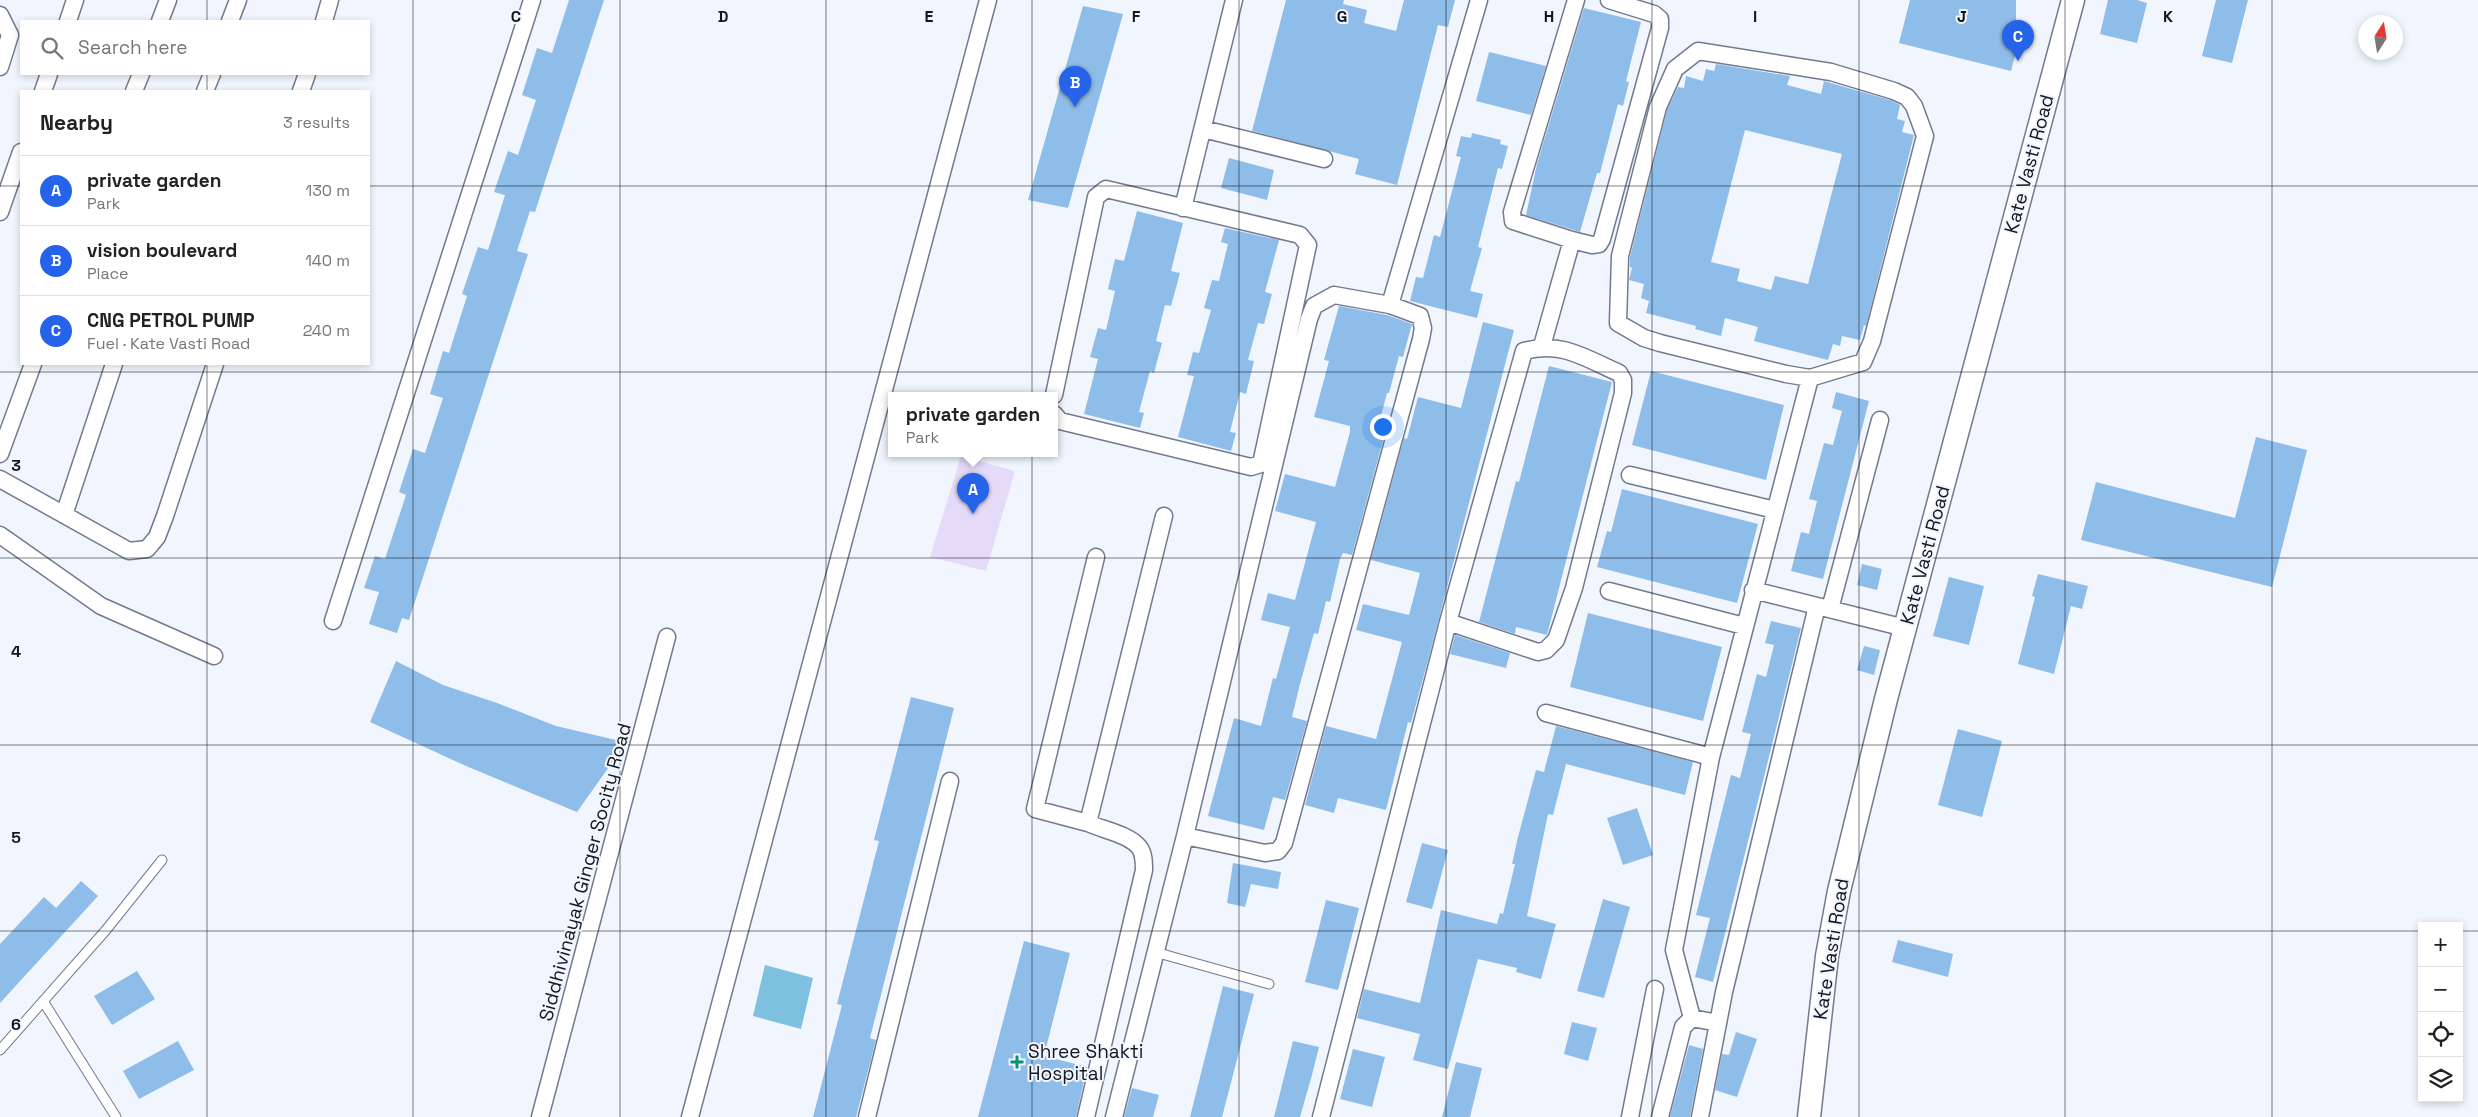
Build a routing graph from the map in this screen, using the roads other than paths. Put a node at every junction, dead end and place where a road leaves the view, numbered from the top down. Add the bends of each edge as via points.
1 (75, 0) edge
2 (168, 0) edge
3 (238, 0) edge
4 (330, 0) edge
5 (532, 0) edge
6 (988, 0) edge
7 (1234, 0) edge
8 (1478, 0) edge
9 (1576, 0) edge
10 (1609, 0) edge
11 (2072, 0) edge
12 (0, 15) edge
13 (68, 20) edge
14 (160, 20) edge
15 (230, 20) edge
16 (324, 20) edge
17 (0, 67) edge
18 (49, 75) edge
19 (141, 75) edge
20 (212, 75) edge
21 (307, 75) edge
22 (43, 90) edge
23 (134, 90) edge
24 (205, 90) edge
25 (301, 90) edge
26 (1203, 128) junction
27 (20, 155) edge
28 (1324, 159) dead end
29 (1183, 208) junction
30 (0, 212) edge
31 (1572, 240) junction
32 (1390, 305) junction
33 (1542, 346) junction
34 (33, 365) edge
35 (114, 365) edge
36 (215, 365) edge
37 (1810, 378) junction
38 (1055, 392) edge
39 (1058, 419) edge
40 (1880, 420) dead end
41 (0, 454) edge
42 (1630, 474) dead end
43 (0, 479) edge
44 (1775, 510) junction
45 (64, 515) junction
46 (1164, 516) dead end
47 (0, 535) edge
48 (1096, 557) dead end
49 (1754, 590) junction
50 (1609, 591) dead end
51 (1824, 607) junction
52 (333, 621) dead end
53 (1448, 622) junction
54 (1744, 626) junction
55 (1905, 628) junction
56 (667, 637) dead end
57 (214, 656) dead end
58 (1546, 712) dead end
59 (1711, 757) junction
60 (950, 781) dead end
61 (1088, 823) junction
62 (1185, 836) junction
63 (162, 860) dead end
64 (1155, 952) junction
65 (1269, 984) dead end
66 (1655, 990) dead end
67 (43, 1000) junction
68 (1692, 1018) junction
69 (1718, 1023) junction
70 (0, 1050) edge
71 (116, 1117) edge
72 (540, 1117) edge
73 (690, 1117) edge
74 (867, 1117) edge
75 (1086, 1117) edge
76 (1114, 1117) edge
77 (1320, 1117) edge
78 (1630, 1117) edge
79 (1660, 1117) edge
80 (1700, 1117) edge
81 (1810, 1117) edge

1 - 13 street
2 - 14 street
3 - 15 street
4 - 16 street
5 - 52 street
6 - 73 street
7 - 26 street
8 - 32 street
9 - 31 street via 1512,212 1513,221
10 - 31 street via 1654,14 1660,19 1660,28 1602,239 1599,244 1592,245
11 - 55 street, Kate Vasti Road
12 - 17 street via 10,35
18 - 22 street
19 - 23 street
20 - 24 street
21 - 25 street
26 - 28 street
26 - 29 street
27 - 30 street
29 - 38 street via 1106,189 1096,197
29 - 39 street via 1300,235 1308,246 1261,464 1250,467
31 - 33 street
32 - 62 street via 1334,295 1314,306
32 - 62 street via 1420,316 1424,328 1422,339 1284,843 1278,851 1265,853
33 - 53 street via 1524,350
33 - 53 street via 1561,348 1619,373 1623,380 1574,588 1556,640 1546,650 1538,652
34 - 41 street
35 - 45 street
36 - 45 street via 166,516 157,537 147,549 129,551
37 - 37 street via 1863,362 1888,284 1925,136 1914,106 1907,97 1894,91 1831,72 1698,51 1674,69 1658,107 1620,256 1618,322 1644,338 1660,343
37 - 44 street
40 - 51 street
42 - 44 street
43 - 45 street
44 - 49 street
46 - 61 street
47 - 57 street via 101,606
48 - 61 street via 1035,810
49 - 51 street
49 - 54 street
50 - 54 street
51 - 55 street
51 - 69 street
53 - 77 street
54 - 59 street
55 - 81 street, Kate Vasti Road via 1839,891 1824,982
56 - 72 street, Siddhivinayak Ginger Socity Road
58 - 59 street
59 - 68 street via 1674,950
60 - 74 street
61 - 75 street via 1139,847 1144,870
62 - 64 street
63 - 67 lane via 106,930
64 - 65 lane
64 - 76 street
66 - 78 street
67 - 70 lane
67 - 71 lane
68 - 69 street
68 - 79 street via 1683,1026
69 - 80 street

